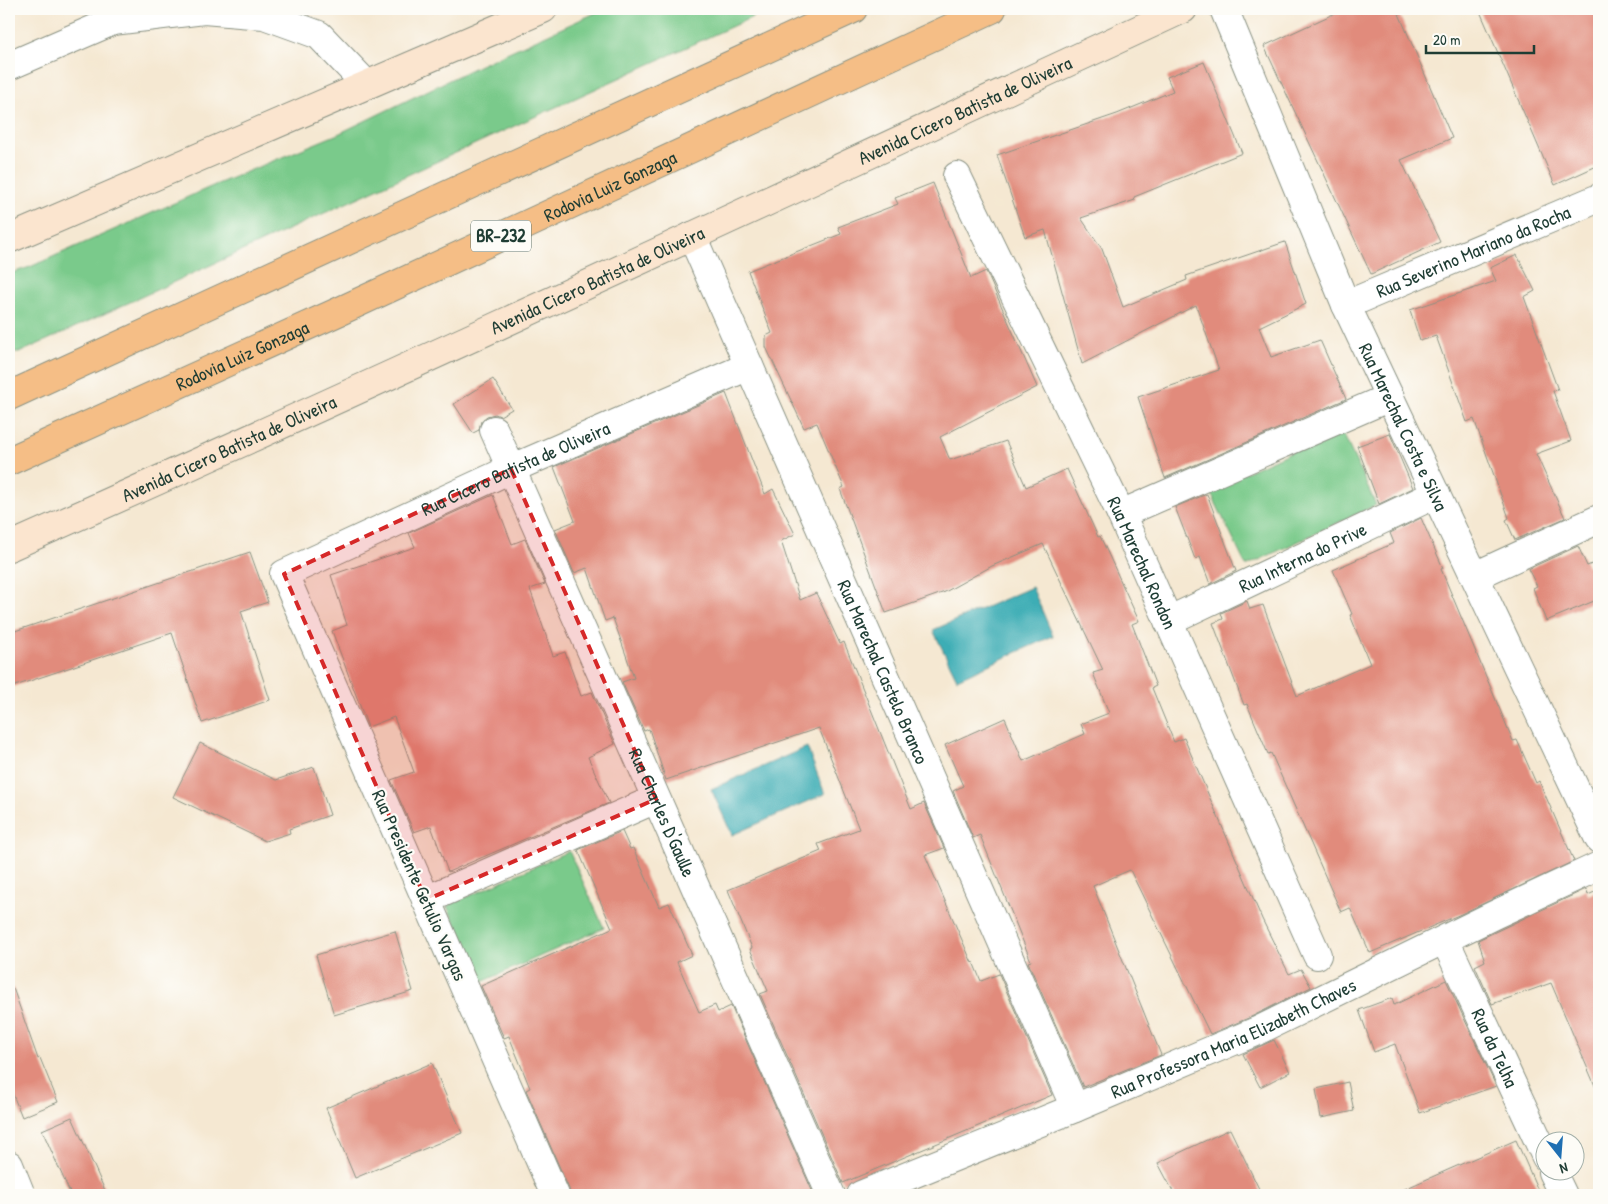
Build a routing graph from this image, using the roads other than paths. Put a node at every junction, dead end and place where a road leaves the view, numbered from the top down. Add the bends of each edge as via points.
1 (543, 9) edge
2 (853, 9) edge
3 (992, 9) edge
4 (1183, 9) edge
5 (1224, 9) edge
6 (109, 15) edge
7 (9, 66) edge
8 (366, 84) junction
9 (957, 176) dead end
10 (1599, 198) edge
11 (692, 236) junction
12 (9, 239) edge
13 (1346, 306) junction
14 (750, 366) junction
15 (14, 390) edge
16 (1390, 397) junction
17 (494, 430) dead end
18 (9, 461) edge
19 (511, 470) junction
20 (1436, 494) junction
21 (1121, 514) junction
22 (1599, 519) edge
23 (9, 546) edge
24 (284, 574) joint
25 (1475, 576) junction
26 (1168, 621) junction
27 (656, 799) junction
28 (1599, 839) edge
29 (1599, 866) edge
30 (426, 900) junction
31 (1445, 940) junction
32 (1317, 955) dead end
33 (1075, 1108) junction
34 (1536, 1136) edge
35 (9, 1165) edge
36 (1557, 1182) edge
37 (21, 1195) edge
38 (555, 1195) edge
39 (830, 1195) edge
40 (861, 1195) edge
41 (1563, 1195) edge

1 - 8 main road
2 - 15 highway
3 - 18 highway, Rodovia Luiz Gonzaga / BR-232
4 - 11 main road, Avenida Cicero Batista de Oliveira
5 - 13 street, Rua Marechal Costa e Silva
6 - 7 street
6 - 8 street via 204,10 264,15 319,35
8 - 12 main road
9 - 21 street, Rua Marechal Rondon
10 - 13 street, Rua Severino Mariano da Rocha
11 - 14 street, Rua Marechal Castelo Branco
11 - 23 main road, Avenida Cicero Batista de Oliveira
13 - 16 street, Rua Marechal Costa e Silva
14 - 19 street, Rua Cicero Batista de Oliveira
14 - 33 street, Rua Marechal Castelo Branco
16 - 20 street, Rua Marechal Costa e Silva
16 - 21 street
17 - 19 street, Rua Charles D'Gaulle
19 - 24 street, Rua Cicero Batista de Oliveira
19 - 27 street, Rua Charles D'Gaulle
20 - 25 street, Rua Marechal Costa e Silva
20 - 26 street, Rua Interna do Prive
21 - 26 street, Rua Marechal Rondon
22 - 25 street
24 - 30 street, Rua Presidente Getulio Vargas
25 - 28 street, Rua Marechal Costa e Silva
26 - 32 street, Rua Marechal Rondon
27 - 30 street
27 - 39 street, Rua Charles D'Gaulle
29 - 31 street, Rua Professora Maria Elizabeth Chaves
30 - 38 street, Rua Presidente Getulio Vargas
31 - 33 street, Rua Professora Maria Elizabeth Chaves via 1257,1031
31 - 34 street, Rua da Telha
33 - 40 street, Rua Professora Maria Elizabeth Chaves
35 - 37 street
36 - 41 street

